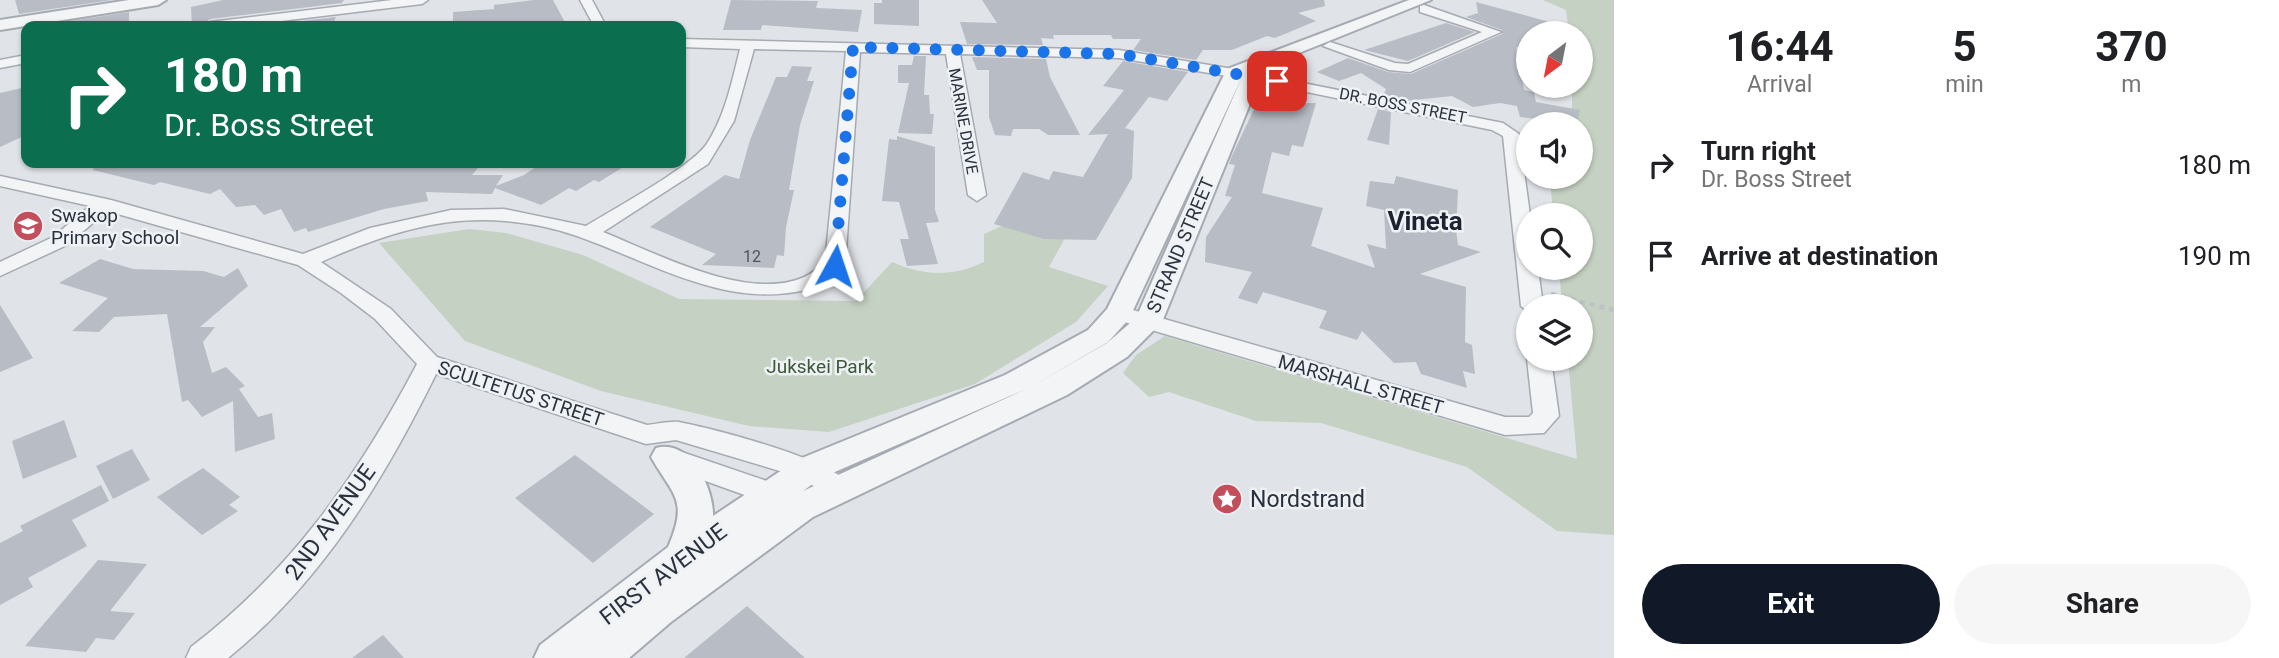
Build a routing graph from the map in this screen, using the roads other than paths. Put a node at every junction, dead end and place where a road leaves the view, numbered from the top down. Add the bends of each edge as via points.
1 (112, 0) edge
2 (158, 0) edge
3 (422, 0) edge
4 (586, 0) edge
5 (1448, 0) edge
6 (1424, 5) edge
7 (0, 18) edge
8 (25, 21) edge
9 (251, 21) edge
10 (597, 21) edge
11 (21, 22) edge
12 (0, 25) edge
13 (686, 43) edge
14 (748, 46) junction
15 (1330, 46) junction
16 (853, 47) junction
17 (951, 48) junction
18 (21, 61) edge
19 (0, 64) edge
20 (1243, 75) junction
21 (0, 181) edge
22 (977, 195) dead end
23 (104, 205) junction
24 (589, 233) junction
25 (305, 261) junction
26 (0, 270) edge
27 (1531, 294) edge
28 (1119, 313) junction
29 (1148, 322) junction
30 (429, 363) junction
31 (1540, 371) edge
32 (657, 446) junction
33 (809, 470) junction
34 (840, 489) junction
35 (787, 499) junction
36 (682, 557) junction
37 (203, 658) edge
38 (554, 658) edge
39 (599, 658) edge

1 - 7 street
2 - 8 street
3 - 9 street
4 - 10 street
5 - 6 street
6 - 15 street
6 - 15 street via 1494,32 1410,68
6 - 20 street via 1240,68
11 - 12 street
13 - 14 street, DR. BOSS STREET
14 - 16 street, DR. BOSS STREET
14 - 24 street via 724,131 714,147 702,160
15 - 20 street
16 - 17 street, DR. BOSS STREET
16 - 24 street via 835,266 816,283 767,289 720,284
17 - 20 street, DR. BOSS STREET via 1119,54
17 - 22 street, MARINE DRIVE
18 - 19 street
20 - 27 street, DR. BOSS STREET via 1497,126 1511,134
20 - 28 street, STRAND STREET
20 - 29 street, STRAND STREET
21 - 23 street, SCULTETUS STREET
23 - 25 street, SCULTETUS STREET
23 - 26 street via 60,241
24 - 25 street via 506,215 460,214 366,234
25 - 30 street, SCULTETUS STREET via 383,314
28 - 29 street, MARSHALL STREET
28 - 33 street, STRAND STREET via 1098,336 1016,382
29 - 31 street, MARSHALL STREET via 1505,426 1535,426 1546,416
29 - 34 street, STRAND STREET via 1117,350 1056,388
30 - 32 street, SCULTETUS STREET
30 - 37 street, 2ND AVENUE via 403,417 345,506 272,600 239,633
32 - 33 street, SCULTETUS STREET via 676,431
32 - 35 street, SCULTETUS STREET
32 - 36 street via 686,478 697,500 692,535
33 - 34 street, SCULTETUS STREET
33 - 35 street, STRAND STREET
34 - 35 street, STRAND STREET
35 - 36 street, FIRST AVENUE
35 - 39 street, FIRST AVENUE
36 - 38 street, FIRST AVENUE

